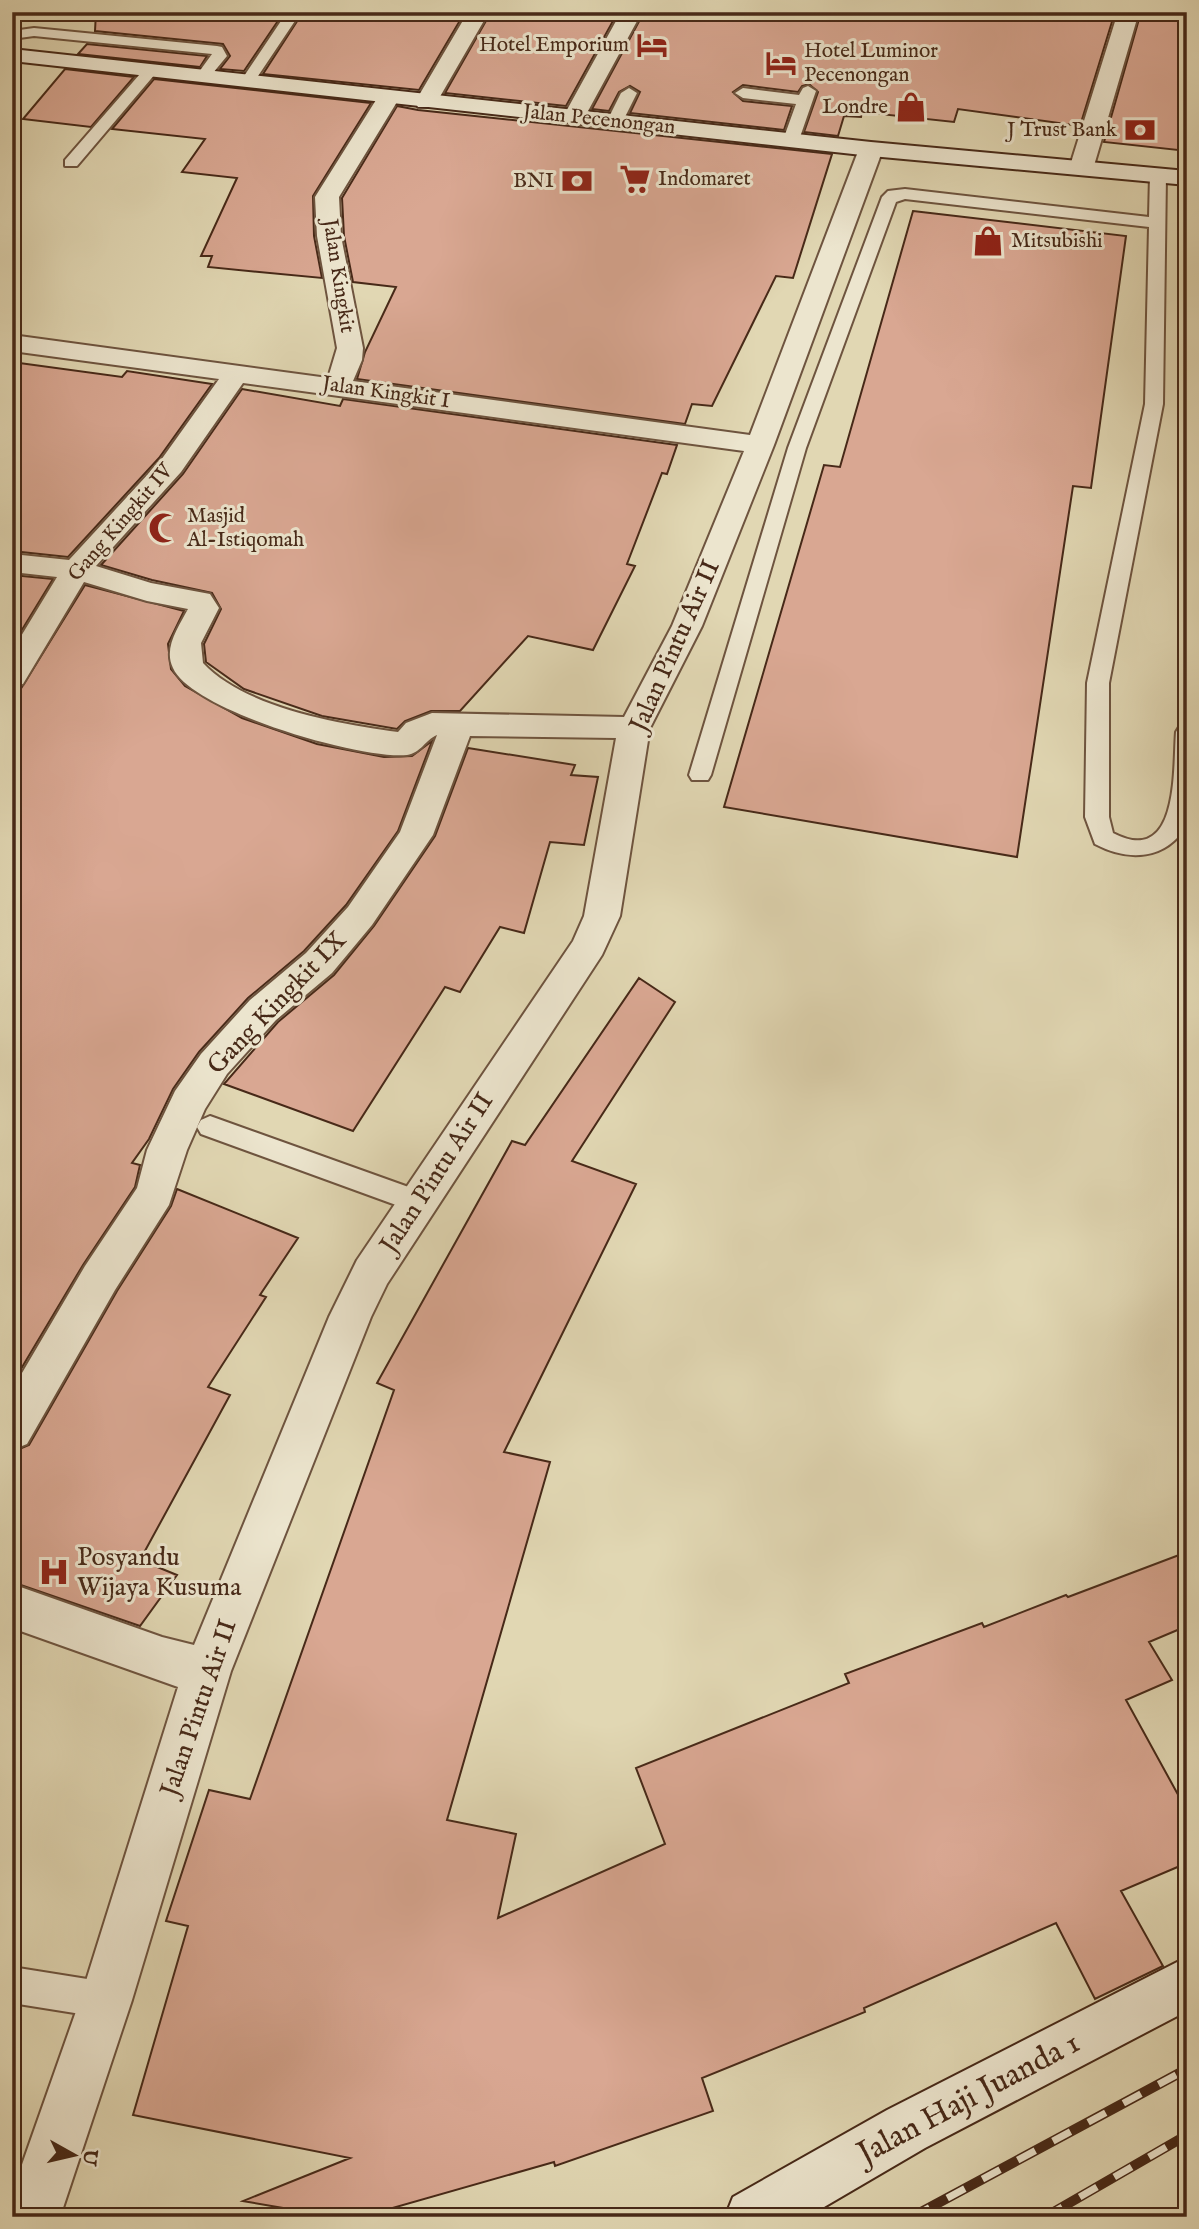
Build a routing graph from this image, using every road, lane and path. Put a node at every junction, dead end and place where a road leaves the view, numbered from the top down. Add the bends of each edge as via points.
1 (294, 12) edge
2 (479, 12) edge
3 (632, 12) edge
4 (1129, 12) edge
5 (12, 35) edge
6 (12, 55) edge
7 (218, 59) junction
8 (151, 70) junction
9 (254, 73) junction
10 (203, 76) junction
11 (629, 93) dead end
12 (743, 93) dead end
13 (389, 97) junction
14 (426, 102) junction
15 (574, 117) junction
16 (615, 121) junction
17 (791, 140) junction
18 (871, 149) junction
19 (71, 163) dead end
20 (1081, 169) junction
21 (1158, 175) junction
22 (1187, 178) edge
23 (1159, 223) junction
24 (12, 343) edge
25 (236, 374) junction
26 (338, 386) junction
27 (760, 445) junction
28 (12, 563) edge
29 (76, 570) junction
30 (12, 677) edge
31 (458, 723) junction
32 (634, 728) junction
33 (1187, 732) edge
34 (700, 775) dead end
35 (210, 1127) dead end
36 (418, 1202) junction
37 (12, 1430) edge
38 (12, 1606) edge
39 (207, 1671) junction
40 (1187, 1983) edge
41 (12, 1986) edge
42 (106, 2000) junction
43 (32, 2217) edge
44 (753, 2217) edge

1 - 9 lane
2 - 14 street
3 - 15 street
4 - 20 street
5 - 7 lane via 34,32 213,49 220,52
6 - 8 street, Jalan Pecenongan
7 - 9 lane
7 - 10 lane
8 - 10 street, Jalan Pecenongan
8 - 19 lane
9 - 10 street, Jalan Pecenongan
9 - 13 street, Jalan Pecenongan
11 - 16 lane
12 - 17 lane via 806,95
13 - 14 street, Jalan Pecenongan
13 - 26 street, Jalan Kingkit via 327,197 329,236 350,348
14 - 15 street, Jalan Pecenongan
15 - 16 street, Jalan Pecenongan
16 - 17 street, Jalan Pecenongan
17 - 18 street, Jalan Pecenongan
18 - 20 street, Jalan Pecenongan
18 - 27 street, Jalan Pintu Air II
20 - 21 street, Jalan Pecenongan
21 - 22 street, Jalan Pecenongan
21 - 23 lane
23 - 33 lane via 1154,404 1098,683 1097,817 1103,838 1124,848 1151,848 1160,843 1179,817
23 - 34 lane via 905,194 894,194 888,200 797,448
24 - 25 street, Jalan Kingkit I
25 - 26 street, Jalan Kingkit I
25 - 29 street, Gang Kingkit IV via 171,466
26 - 27 street, Jalan Kingkit I
27 - 32 street, Jalan Pintu Air II via 687,626
28 - 29 street
29 - 30 street, Gang Kingkit IV
29 - 31 street via 147,592 199,601 204,608 186,643 187,666 202,682 266,715 353,737 406,744 424,726
31 - 32 street
31 - 37 street, Gang Kingkit IX via 416,835 360,916 319,963 263,1010 214,1065 189,1102 166,1150 155,1193
32 - 36 street, Jalan Pintu Air II via 602,916 589,946
35 - 36 lane
36 - 39 street, Jalan Pintu Air II via 372,1272 350,1317
38 - 39 street via 162,1660
39 - 42 street, Jalan Pintu Air II
40 - 44 street, Jalan Haji Juanda 1 via 906,2129
41 - 42 lane
42 - 43 street, Jalan Pintu Air II

